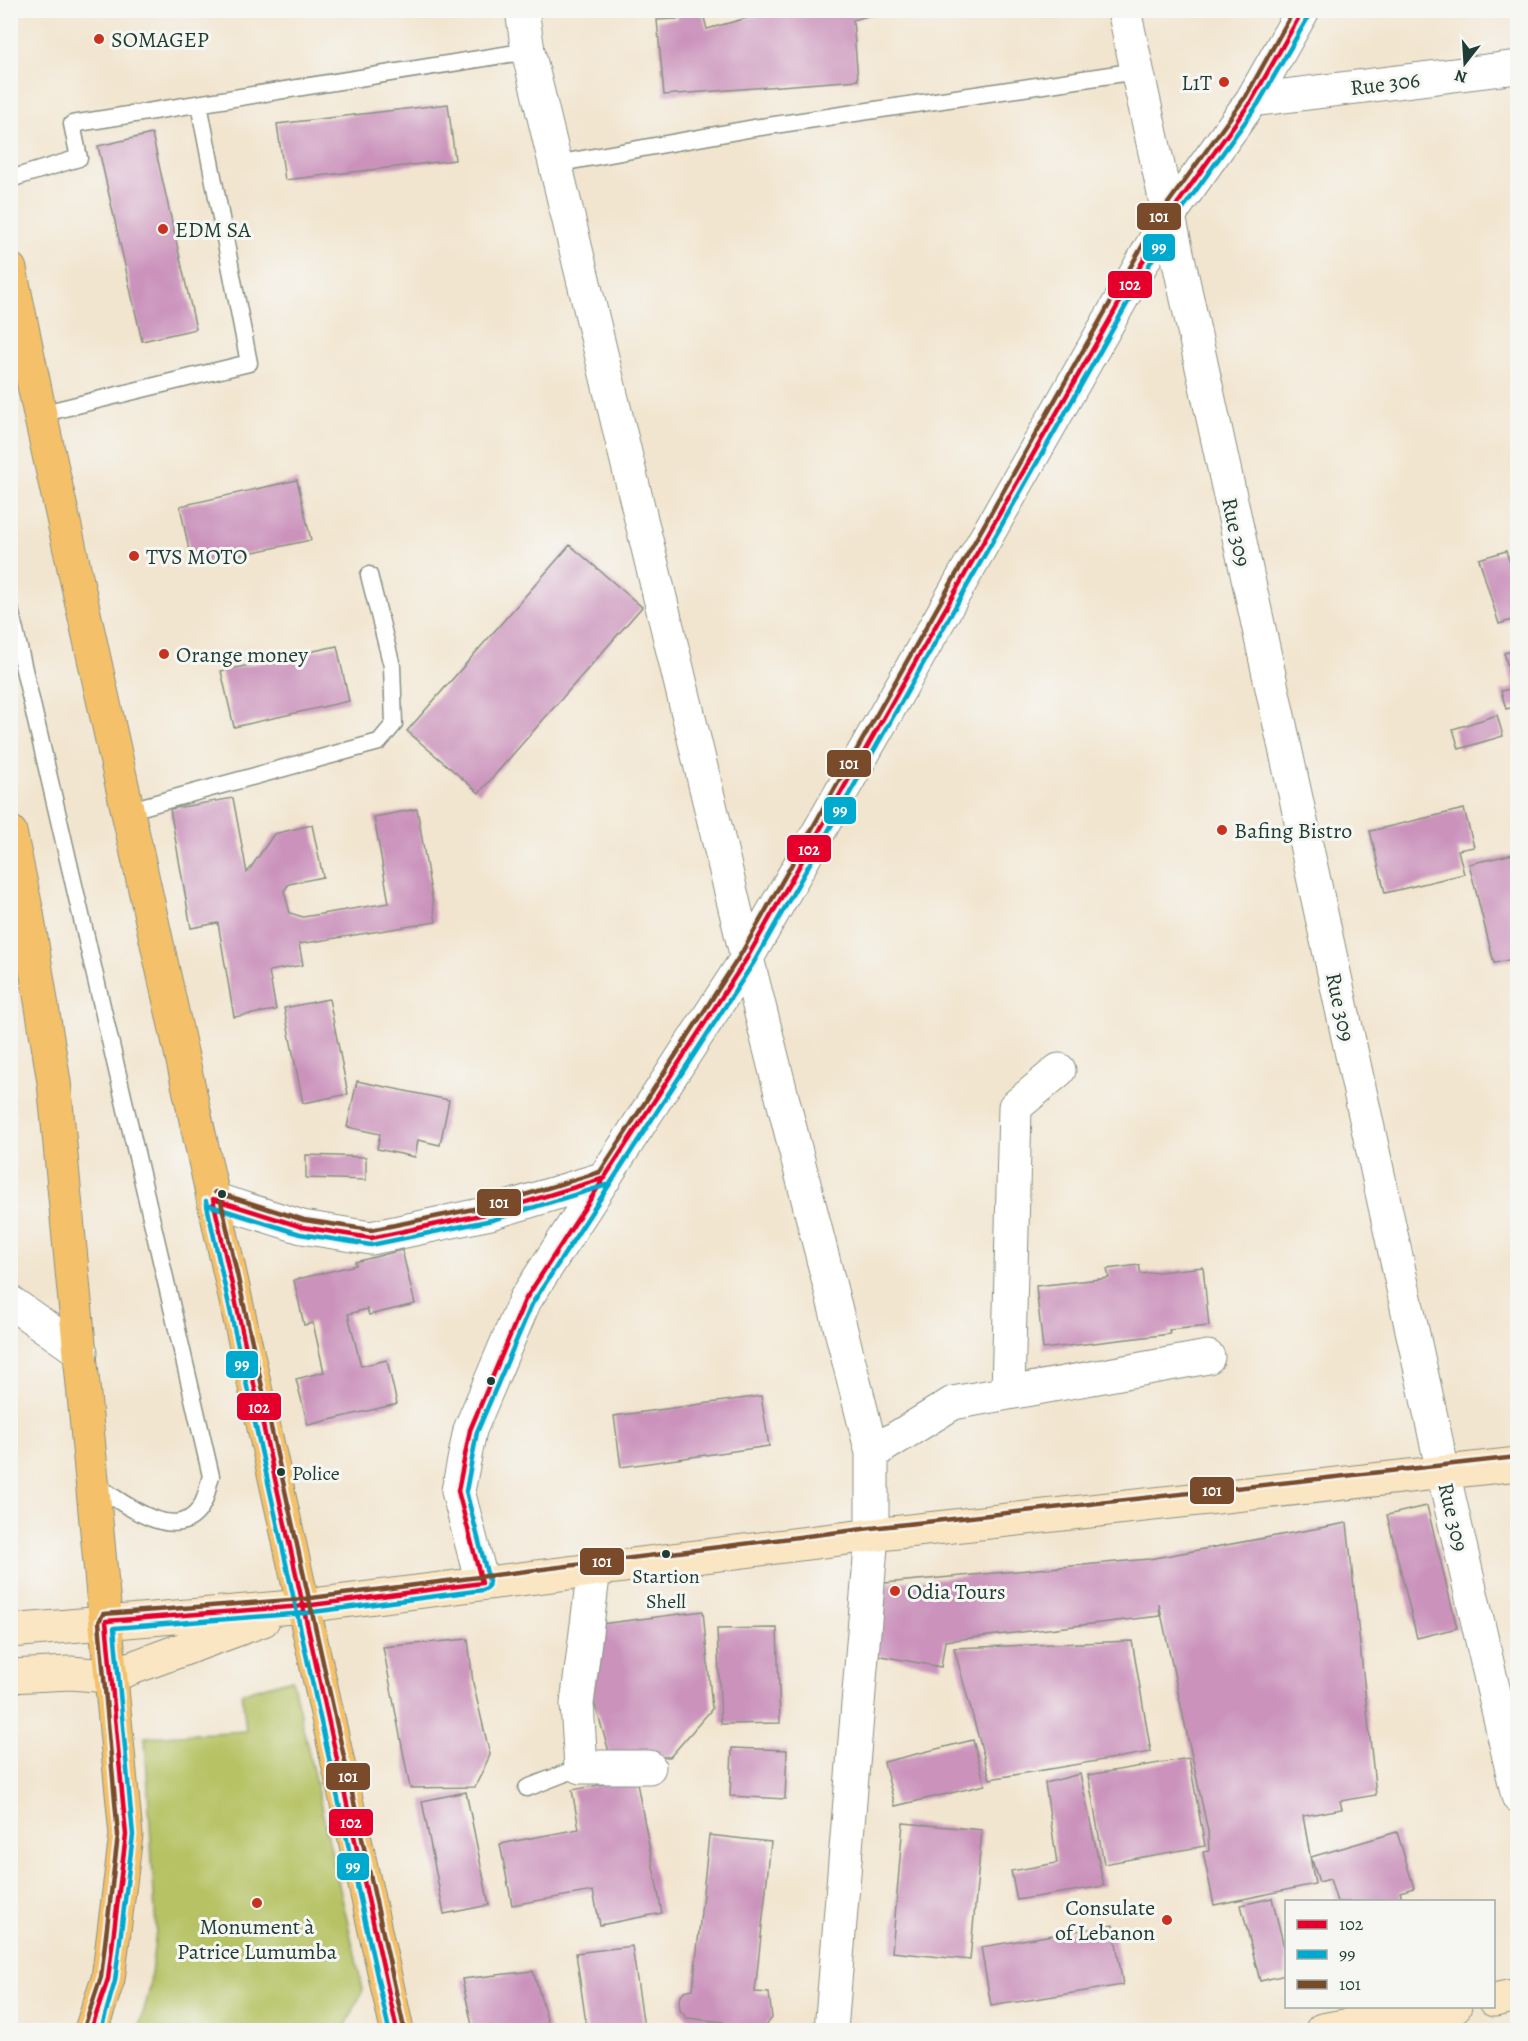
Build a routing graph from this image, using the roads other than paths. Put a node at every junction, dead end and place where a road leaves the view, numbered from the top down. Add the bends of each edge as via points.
1 (522, 10) edge
2 (1124, 10) edge
3 (1303, 10) edge
4 (528, 51) junction
5 (1518, 67) edge
6 (1137, 71) junction
7 (1252, 100) junction
8 (199, 104) junction
9 (555, 164) junction
10 (10, 179) edge
11 (1168, 217) junction
12 (10, 269) edge
13 (40, 414) junction
14 (369, 574) dead end
15 (10, 609) edge
16 (127, 812) junction
17 (10, 832) edge
18 (19, 914) edge
19 (747, 958) junction
20 (1059, 1070) dead end
21 (605, 1178) junction
22 (213, 1199) junction
23 (10, 1302) edge
24 (81, 1352) junction
25 (1208, 1357) dead end
26 (1008, 1393) junction
27 (872, 1453) junction
28 (1518, 1464) edge
29 (1443, 1472) junction
30 (93, 1483) junction
31 (872, 1534) junction
32 (594, 1569) junction
33 (482, 1583) junction
34 (304, 1606) junction
35 (106, 1621) junction
36 (10, 1631) edge
37 (10, 1676) edge
38 (110, 1676) junction
39 (581, 1767) junction
40 (649, 1767) dead end
41 (527, 1788) dead end
42 (1518, 1796) edge
43 (1518, 1995) edge
44 (1495, 2000) edge
45 (1449, 2008) edge
46 (93, 2029) edge
47 (397, 2031) edge
48 (831, 2031) edge
49 (1322, 2031) edge

1 - 4 street
2 - 6 street, Rue 309
3 - 7 street
4 - 8 lane
4 - 9 street
5 - 7 street, Rue 306
6 - 9 lane via 754,128
6 - 11 street, Rue 309
7 - 11 street
8 - 10 lane via 72,124 79,158
8 - 13 lane via 249,363
9 - 19 street
11 - 19 street
11 - 29 street, Rue 309
12 - 13 main road
13 - 16 main road
14 - 16 lane via 392,666 394,724 379,742
15 - 30 lane via 211,1476 202,1505 187,1520 163,1523
16 - 22 main road
17 - 18 main road
18 - 24 main road via 54,1082
19 - 21 street
19 - 27 street
20 - 26 street via 1015,1107
21 - 22 street via 490,1213 371,1238 302,1227
21 - 33 street via 525,1300 470,1430 459,1491
22 - 34 main road
23 - 24 street
24 - 30 main road
25 - 26 street
26 - 27 street via 953,1403
27 - 31 street
28 - 29 street
29 - 31 street
29 - 42 street, Rue 309
30 - 35 main road
31 - 32 street
31 - 48 street
32 - 33 street
32 - 39 street via 577,1704
33 - 34 street
34 - 35 street
34 - 38 street
34 - 47 main road
35 - 36 street
35 - 38 main road
37 - 38 street
38 - 46 main road via 126,1835 108,1979
39 - 40 street
39 - 41 lane
43 - 44 street
45 - 49 street

